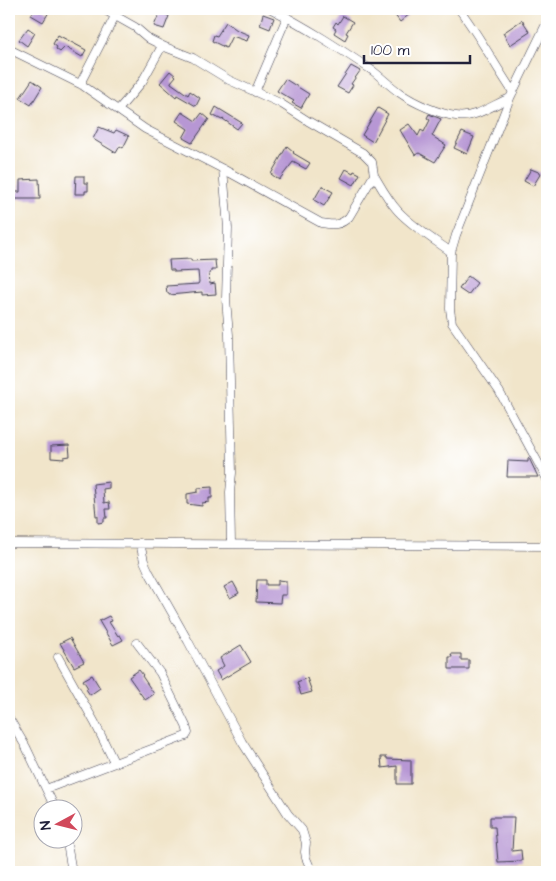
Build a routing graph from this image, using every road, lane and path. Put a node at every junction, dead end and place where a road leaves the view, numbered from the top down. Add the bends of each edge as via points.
1 (103, 9) edge
2 (271, 9) edge
3 (459, 9) edge
4 (114, 16) junction
5 (287, 17) junction
6 (547, 22) edge
7 (162, 46) junction
8 (9, 49) edge
9 (82, 85) junction
10 (255, 92) junction
11 (512, 95) junction
12 (118, 110) junction
13 (223, 169) junction
14 (374, 175) junction
15 (451, 252) junction
16 (547, 479) edge
17 (9, 543) edge
18 (140, 543) junction
19 (231, 543) junction
20 (547, 546) edge
21 (137, 643) dead end
22 (58, 657) dead end
23 (9, 718) edge
24 (114, 762) junction
25 (46, 788) junction
26 (50, 798) edge
27 (68, 848) edge
28 (72, 872) edge
29 (312, 872) edge

1 - 4 street
2 - 5 street
3 - 11 street via 483,42
4 - 7 street
4 - 9 street
5 - 10 street
5 - 11 street via 336,46 417,103 456,116 467,116
6 - 11 street
7 - 10 street via 193,58
7 - 12 street via 142,82
8 - 9 street
9 - 12 street
10 - 14 street via 280,103 364,153 372,162
11 - 15 street
12 - 13 street
13 - 14 street via 321,223 337,225 349,217
13 - 19 street via 228,228 226,299
14 - 15 street via 397,211
15 - 16 street via 452,323 499,391
17 - 18 street
18 - 19 street
18 - 29 street via 149,572 242,742 302,830 306,858
19 - 20 street
21 - 24 street via 160,673 188,733 176,741
22 - 24 street
23 - 25 street
24 - 25 street
25 - 26 street
27 - 28 street

